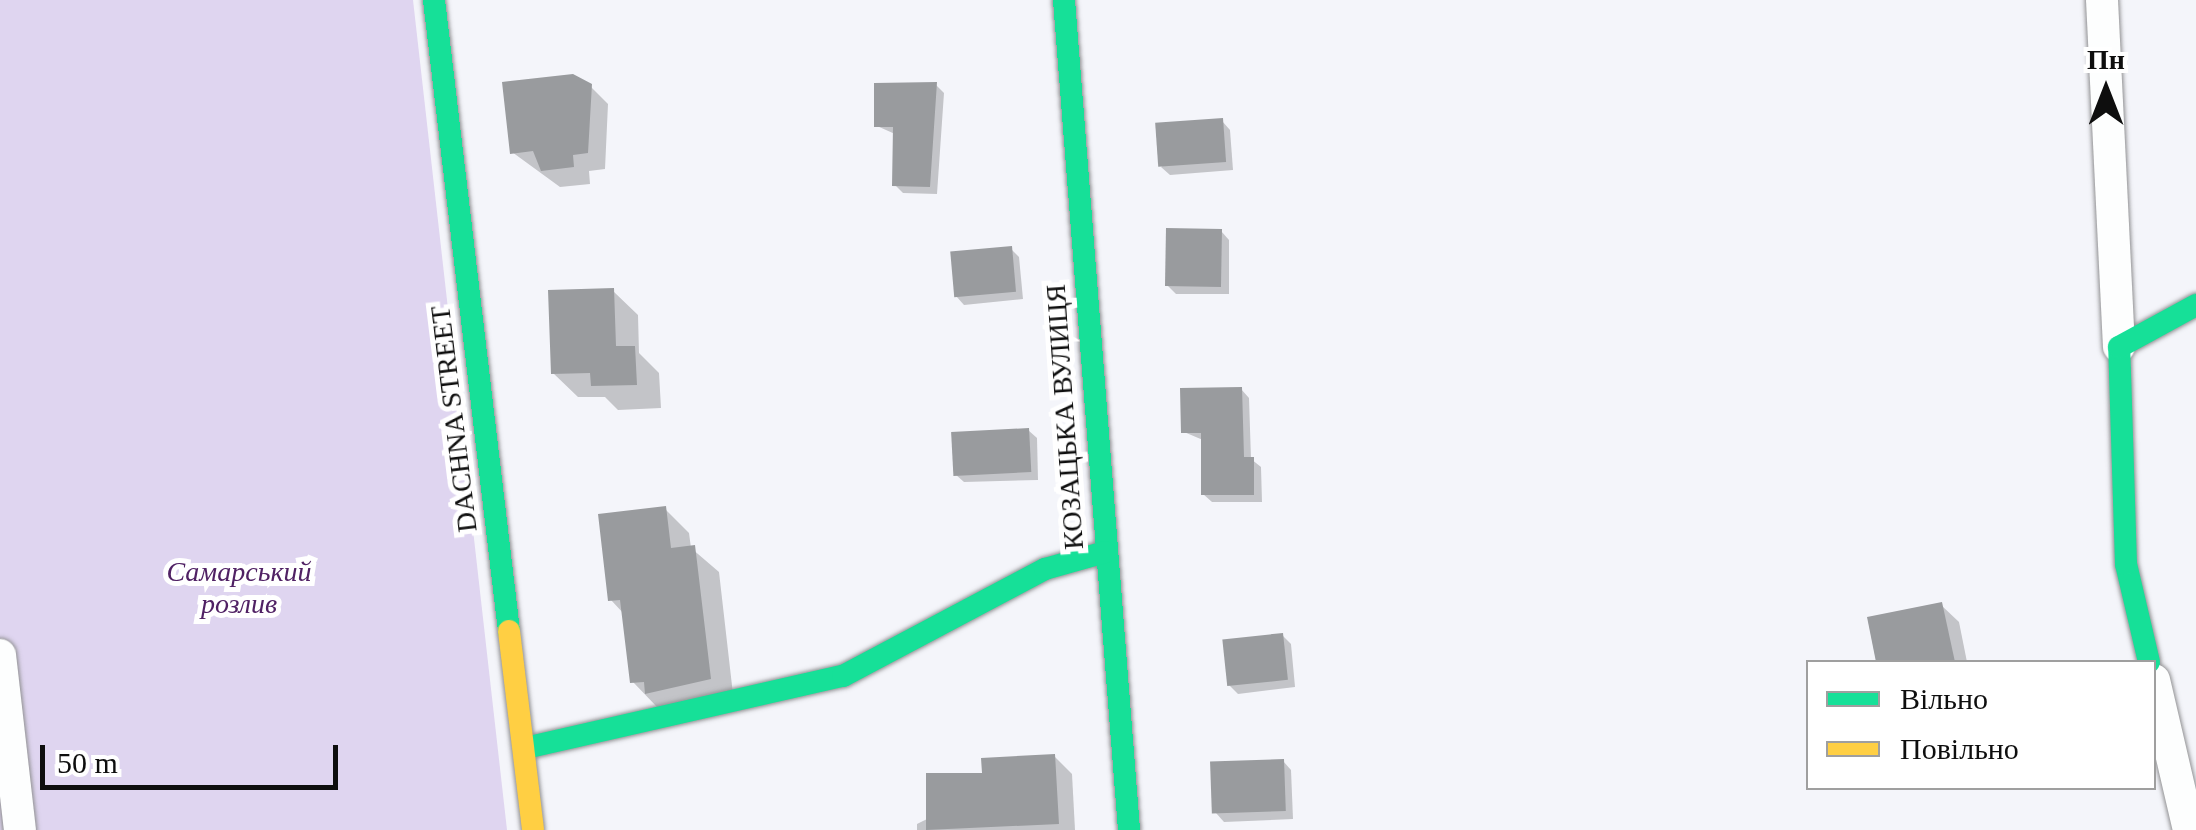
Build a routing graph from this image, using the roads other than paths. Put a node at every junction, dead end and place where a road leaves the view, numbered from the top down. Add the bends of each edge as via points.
1 (434, 0) edge
2 (1064, 0) edge
3 (2102, 0) edge
4 (2196, 305) edge
5 (2120, 347) junction
6 (1105, 552) junction
7 (0, 655) edge
8 (2149, 660) edge
9 (2156, 689) edge
10 (525, 748) junction
11 (20, 830) edge
12 (533, 830) edge
13 (1128, 830) edge
14 (2189, 830) edge

1 - 10 street, DACHNA STREET
2 - 6 street, КОЗАЦЬКА ВУЛИЦЯ
3 - 5 street
4 - 5 street
5 - 8 street via 2126,564
6 - 10 street via 1045,570 843,676
6 - 13 street, КОЗАЦЬКА ВУЛИЦЯ
7 - 11 street
9 - 14 street
10 - 12 street, DACHNA STREET

